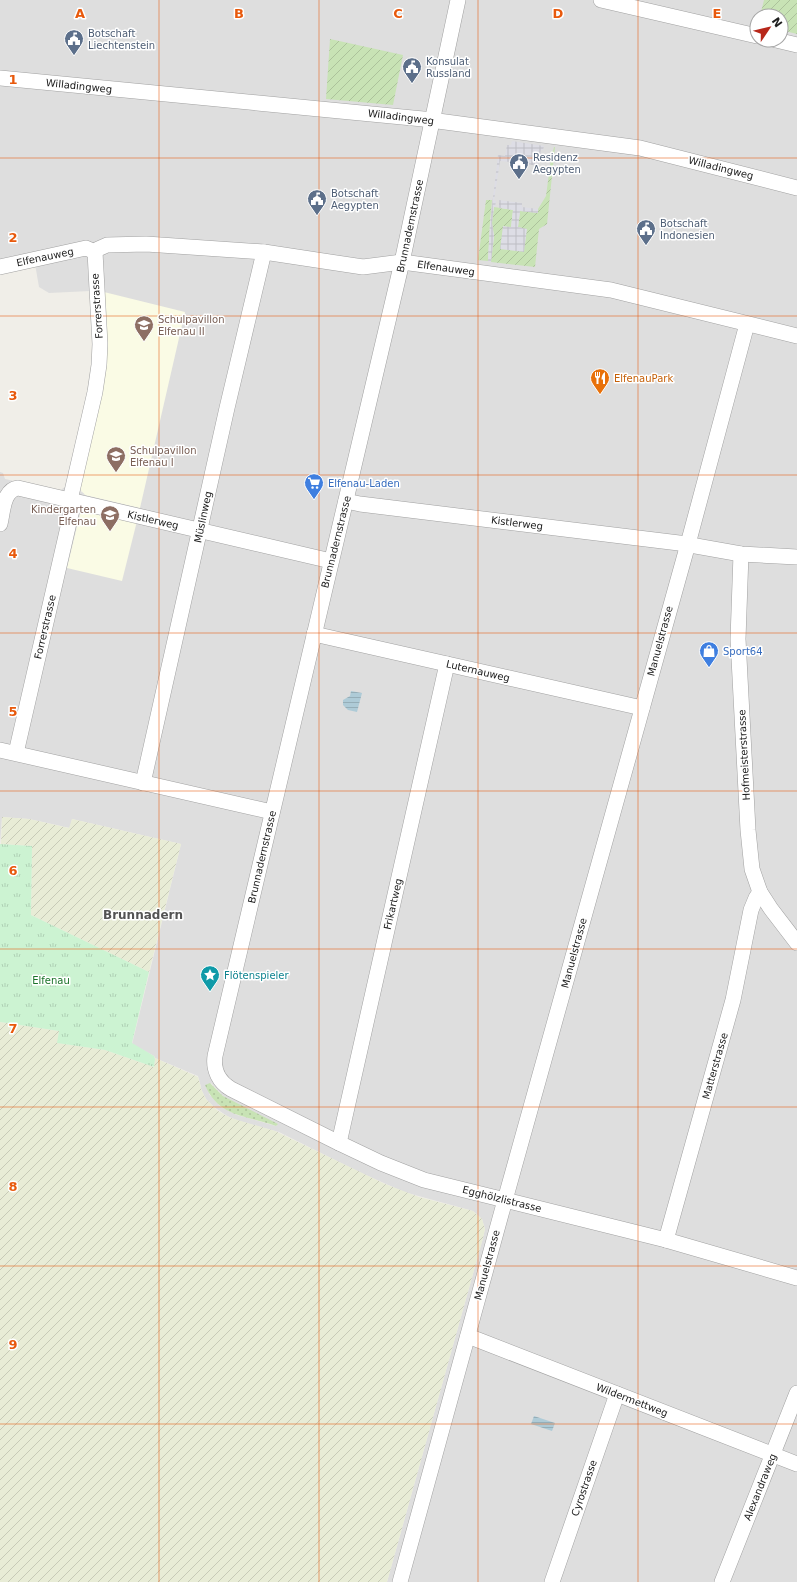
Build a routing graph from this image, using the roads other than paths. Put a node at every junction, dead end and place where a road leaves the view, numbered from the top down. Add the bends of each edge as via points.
1 (458, 0) edge
2 (601, 0) edge
3 (749, 34) edge
4 (0, 78) edge
5 (433, 120) junction
6 (797, 188) edge
7 (95, 252) junction
8 (264, 252) junction
9 (402, 262) junction
10 (0, 267) edge
11 (747, 324) junction
12 (797, 336) edge
13 (72, 501) junction
14 (346, 501) junction
15 (0, 524) edge
16 (200, 531) junction
17 (688, 544) junction
18 (741, 554) junction
19 (797, 557) edge
20 (331, 561) junction
21 (314, 634) junction
22 (447, 664) junction
23 (642, 708) junction
24 (0, 750) edge
25 (16, 753) junction
26 (143, 783) junction
27 (272, 812) junction
28 (760, 892) junction
29 (797, 943) edge
30 (222, 1082) joint
31 (338, 1143) junction
32 (505, 1200) junction
33 (666, 1240) junction
34 (797, 1278) edge
35 (468, 1336) junction
36 (797, 1393) edge
37 (617, 1394) junction
38 (773, 1455) junction
39 (797, 1464) edge
40 (400, 1582) edge
41 (552, 1582) edge
42 (722, 1582) edge

1 - 5 street, Brunnadernstrasse
2 - 3 street
4 - 5 street, Willadingweg
5 - 6 street, Willadingweg via 645,149
5 - 9 street, Brunnadernstrasse
7 - 8 street, Elfenauweg via 106,245 138,244
7 - 10 street, Elfenauweg via 86,248
7 - 13 street, Forrerstrasse via 99,365
8 - 9 street, Elfenauweg via 363,267
8 - 16 street, Müslinweg
9 - 11 street, Elfenauweg via 611,290
9 - 14 street, Brunnadernstrasse
11 - 12 street, Elfenauweg
11 - 17 street, Manuelstrasse
13 - 15 street, Kistlerweg via 14,488 8,492
13 - 16 street, Kistlerweg
13 - 25 street, Forrerstrasse
14 - 17 street, Kistlerweg
14 - 20 street, Brunnadernstrasse
16 - 20 street, Kistlerweg
16 - 26 street, Müslinweg
17 - 18 street, Kistlerweg
17 - 23 street, Manuelstrasse
18 - 19 street, Kistlerweg
18 - 28 street, Hofmeisterstrasse via 738,639 746,799 752,869
20 - 21 street, Brunnadernstrasse
21 - 22 street, Luternauweg
21 - 27 street, Brunnadernstrasse
22 - 23 street, Luternauweg
22 - 31 street, Frikartweg
23 - 32 street, Manuelstrasse
24 - 25 street
25 - 26 street
26 - 27 street
27 - 30 street, Brunnadernstrasse via 215,1059 216,1072
28 - 29 street, Hofmeisterstrasse via 777,919
28 - 33 street, Matterstrasse via 751,910 733,1000
30 - 31 street, Egghölzlistrasse via 231,1089
31 - 32 street, Egghölzlistrasse via 421,1179
32 - 33 street, Egghölzlistrasse
32 - 35 street, Manuelstrasse
33 - 34 street, Egghölzlistrasse
35 - 37 street, Wildermettweg
35 - 40 street, Manuelstrasse
36 - 38 street, Alexandraweg
37 - 38 street, Wildermettweg
37 - 41 street, Cyrostrasse
38 - 39 street, Wildermettweg
38 - 42 street, Alexandraweg

